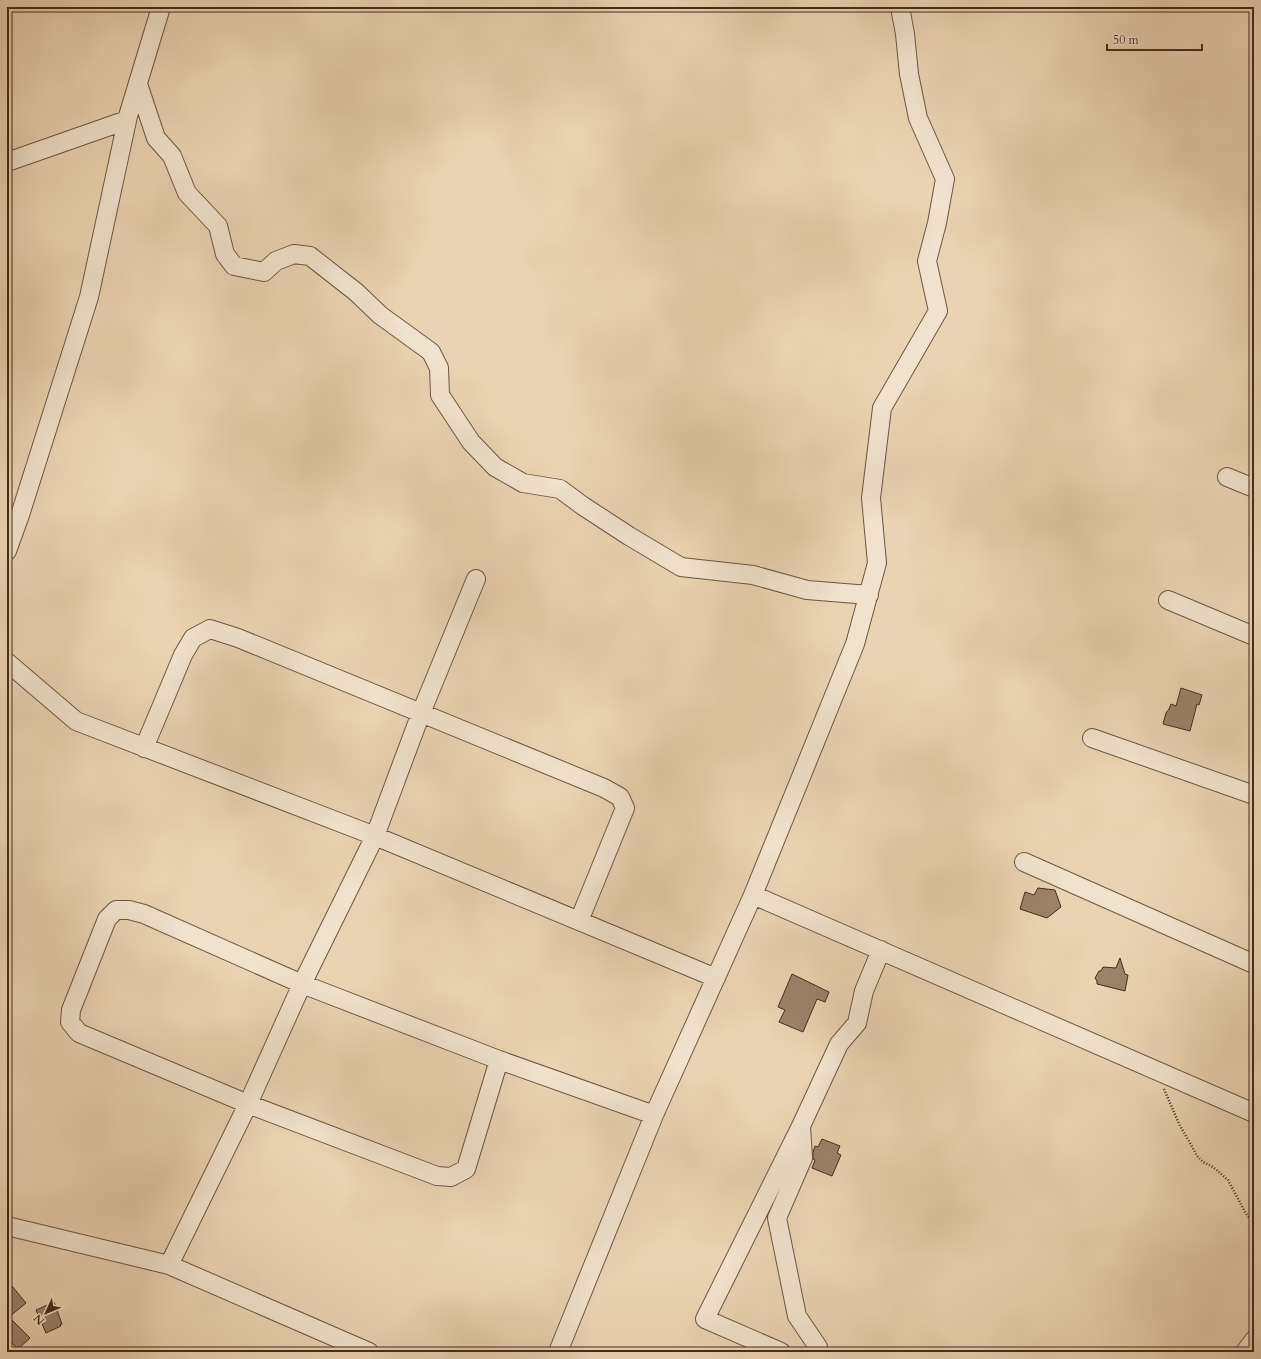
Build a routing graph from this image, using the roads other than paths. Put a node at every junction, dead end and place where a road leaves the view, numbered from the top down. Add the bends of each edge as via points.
1 (161, 7) edge
2 (900, 7) edge
3 (138, 84) junction
4 (127, 120) junction
5 (7, 162) edge
6 (1227, 477) dead end
7 (1254, 488) edge
8 (7, 551) edge
9 (476, 579) dead end
10 (868, 595) junction
11 (1168, 600) dead end
12 (1254, 636) edge
13 (7, 662) edge
14 (421, 713) junction
15 (1092, 738) dead end
16 (144, 748) junction
17 (1254, 795) edge
18 (375, 836) junction
19 (1024, 862) dead end
20 (753, 895) junction
21 (579, 921) junction
22 (881, 950) junction
23 (1254, 964) edge
24 (716, 978) junction
25 (302, 984) junction
26 (499, 1060) junction
27 (248, 1104) junction
28 (1254, 1113) edge
29 (654, 1115) junction
30 (801, 1126) junction
31 (7, 1226) edge
32 (169, 1265) junction
33 (1254, 1340) edge
34 (369, 1352) edge
35 (558, 1352) edge
36 (781, 1352) edge
37 (816, 1352) edge
38 (1245, 1352) edge

1 - 3 street
2 - 10 street via 918,118 945,179 927,261 938,311 882,408 871,498 877,562
3 - 4 street
3 - 10 street via 156,138 172,156 187,193 218,226 225,254 234,266 264,272 276,261 294,254 310,256 356,292 380,315 432,352 439,368 440,395 471,442 495,467 523,483 560,489 682,567 753,575 808,590
4 - 5 street
4 - 8 street via 89,296
6 - 7 street
9 - 14 street
10 - 20 street via 855,644
11 - 12 street
13 - 16 street via 76,721
14 - 16 street via 238,638 210,630 193,638 183,655
14 - 18 street
14 - 21 street via 604,788 620,797 625,808
15 - 17 street
16 - 18 street
18 - 21 street
18 - 25 street
19 - 23 street
20 - 22 street
20 - 24 street
21 - 24 street
22 - 28 street
22 - 30 street via 864,991 857,1023 839,1044
24 - 29 street
25 - 26 street
25 - 27 street
25 - 27 street via 144,914 116,910 106,919 71,1010 70,1022 78,1033
26 - 27 street via 466,1169 451,1177 437,1176
26 - 29 street
27 - 32 street
29 - 35 street
30 - 36 street via 705,1319
30 - 37 street via 803,1158 777,1218 798,1316 818,1347
31 - 32 street
32 - 34 street
33 - 38 street

